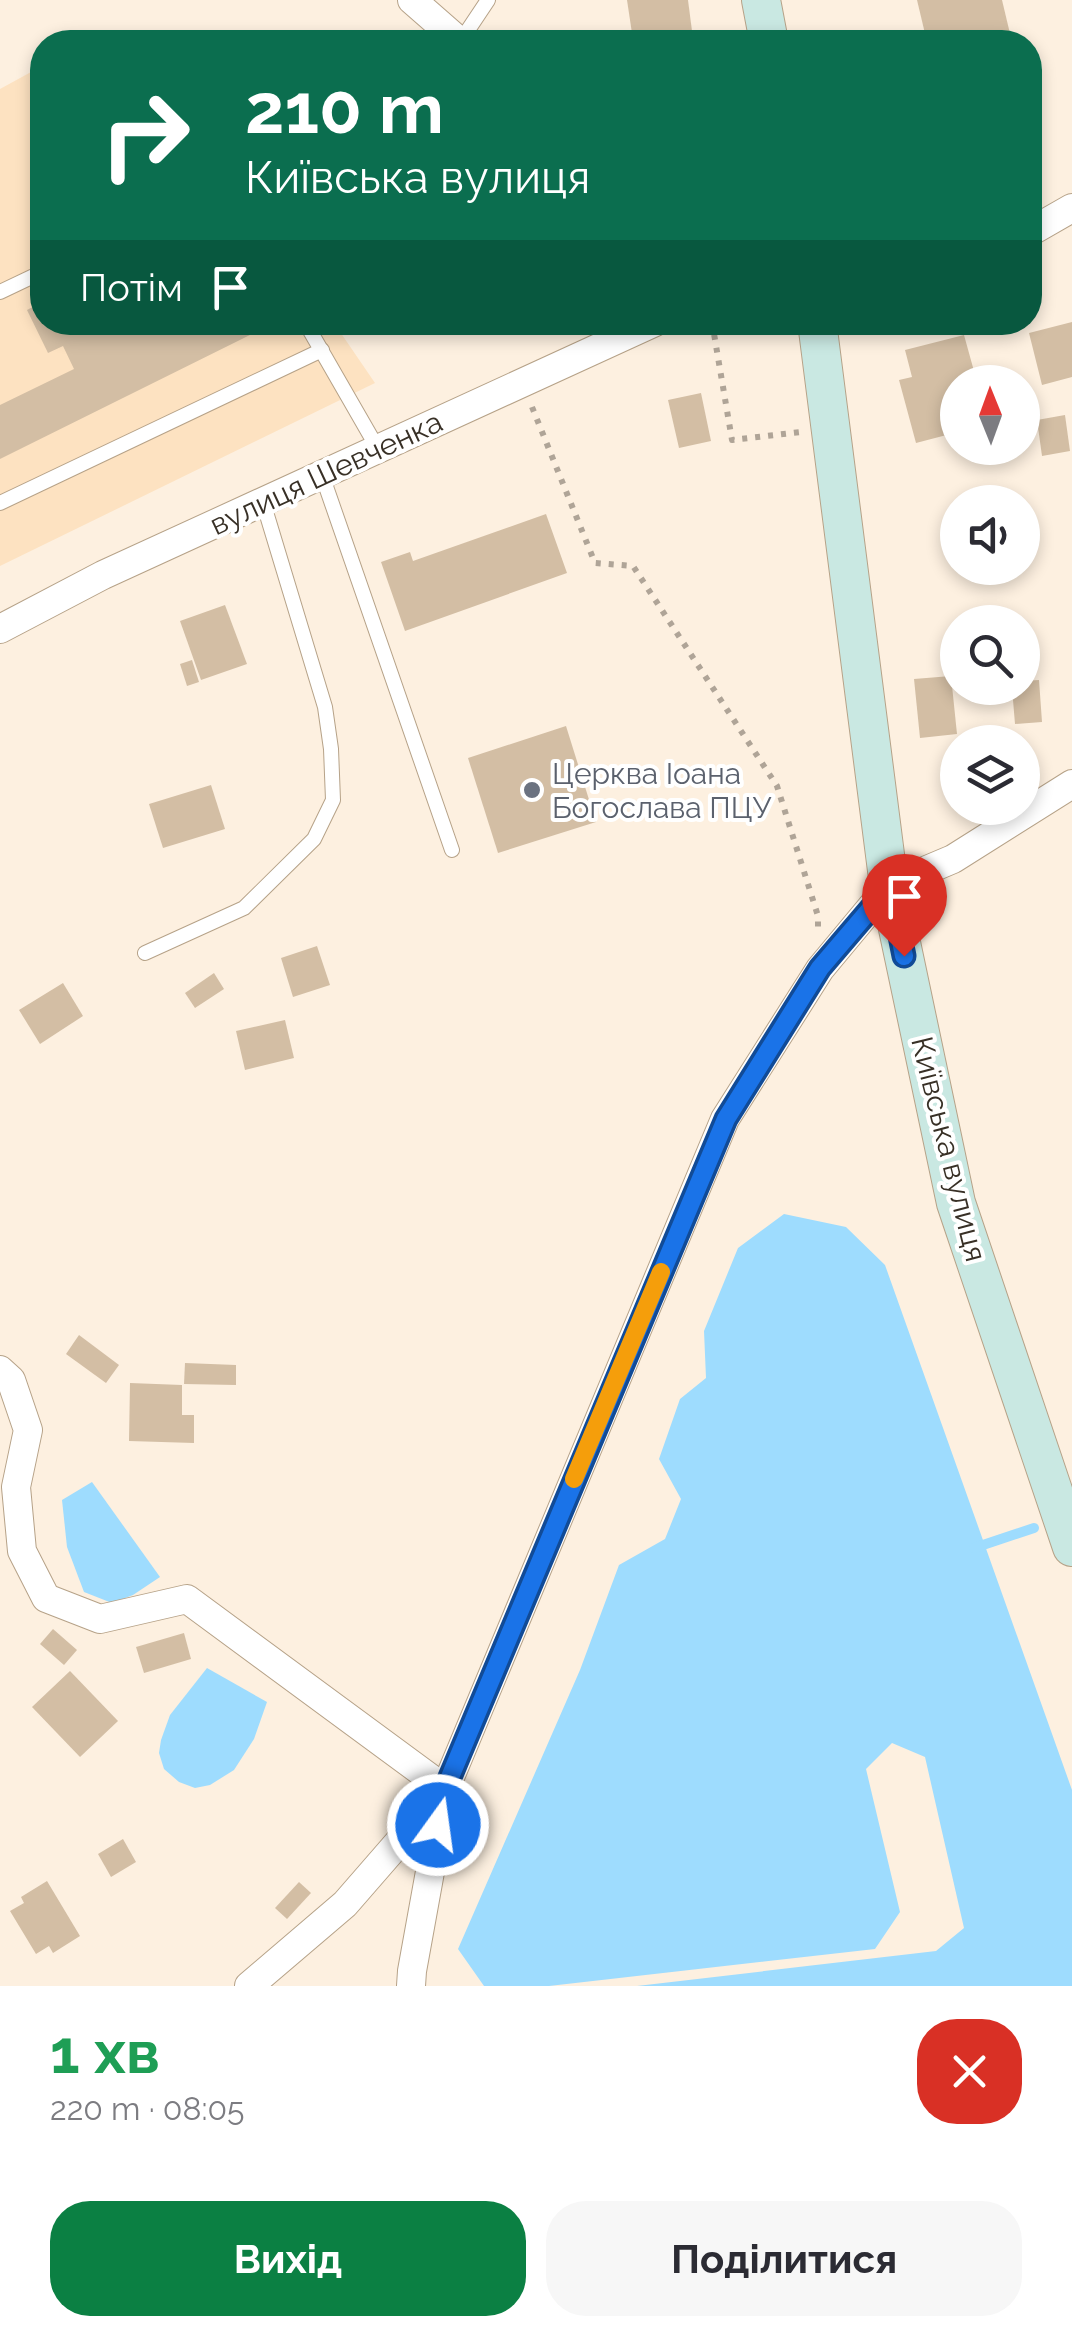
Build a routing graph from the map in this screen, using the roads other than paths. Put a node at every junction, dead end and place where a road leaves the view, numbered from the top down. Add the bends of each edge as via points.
1 (412, 0) edge
2 (488, 0) edge
3 (762, 0) edge
4 (446, 30) edge
5 (468, 30) edge
6 (767, 30) edge
7 (1072, 208) edge
8 (1042, 225) edge
9 (30, 278) edge
10 (0, 292) edge
11 (313, 335) edge
12 (627, 335) edge
13 (819, 335) edge
14 (322, 350) junction
15 (378, 449) junction
16 (322, 475) junction
17 (263, 502) junction
18 (0, 503) edge
19 (0, 629) edge
20 (1072, 784) edge
21 (452, 850) dead end
22 (890, 886) junction
23 (145, 952) dead end
24 (0, 1370) edge
25 (1072, 1548) edge
26 (445, 1789) junction
27 (249, 1986) edge
28 (411, 1986) edge

1 - 4 street
2 - 5 lane
3 - 6 main road
7 - 8 street
9 - 10 lane
11 - 14 lane
12 - 15 street, вулиця Шевченка
13 - 22 main road, Київська вулиця
14 - 15 lane
14 - 18 lane
15 - 16 street, вулиця Шевченка
16 - 17 street, вулиця Шевченка
16 - 21 lane
17 - 19 street, вулиця Шевченка
17 - 23 lane via 325,706 333,800 314,838 244,908
20 - 22 street via 952,860
22 - 25 main road, Київська вулиця via 956,1203
22 - 26 street via 820,968 726,1119
24 - 26 street via 11,1380 28,1430 16,1487 22,1551 46,1598 100,1619 187,1599
26 - 27 street via 345,1904
26 - 28 street

